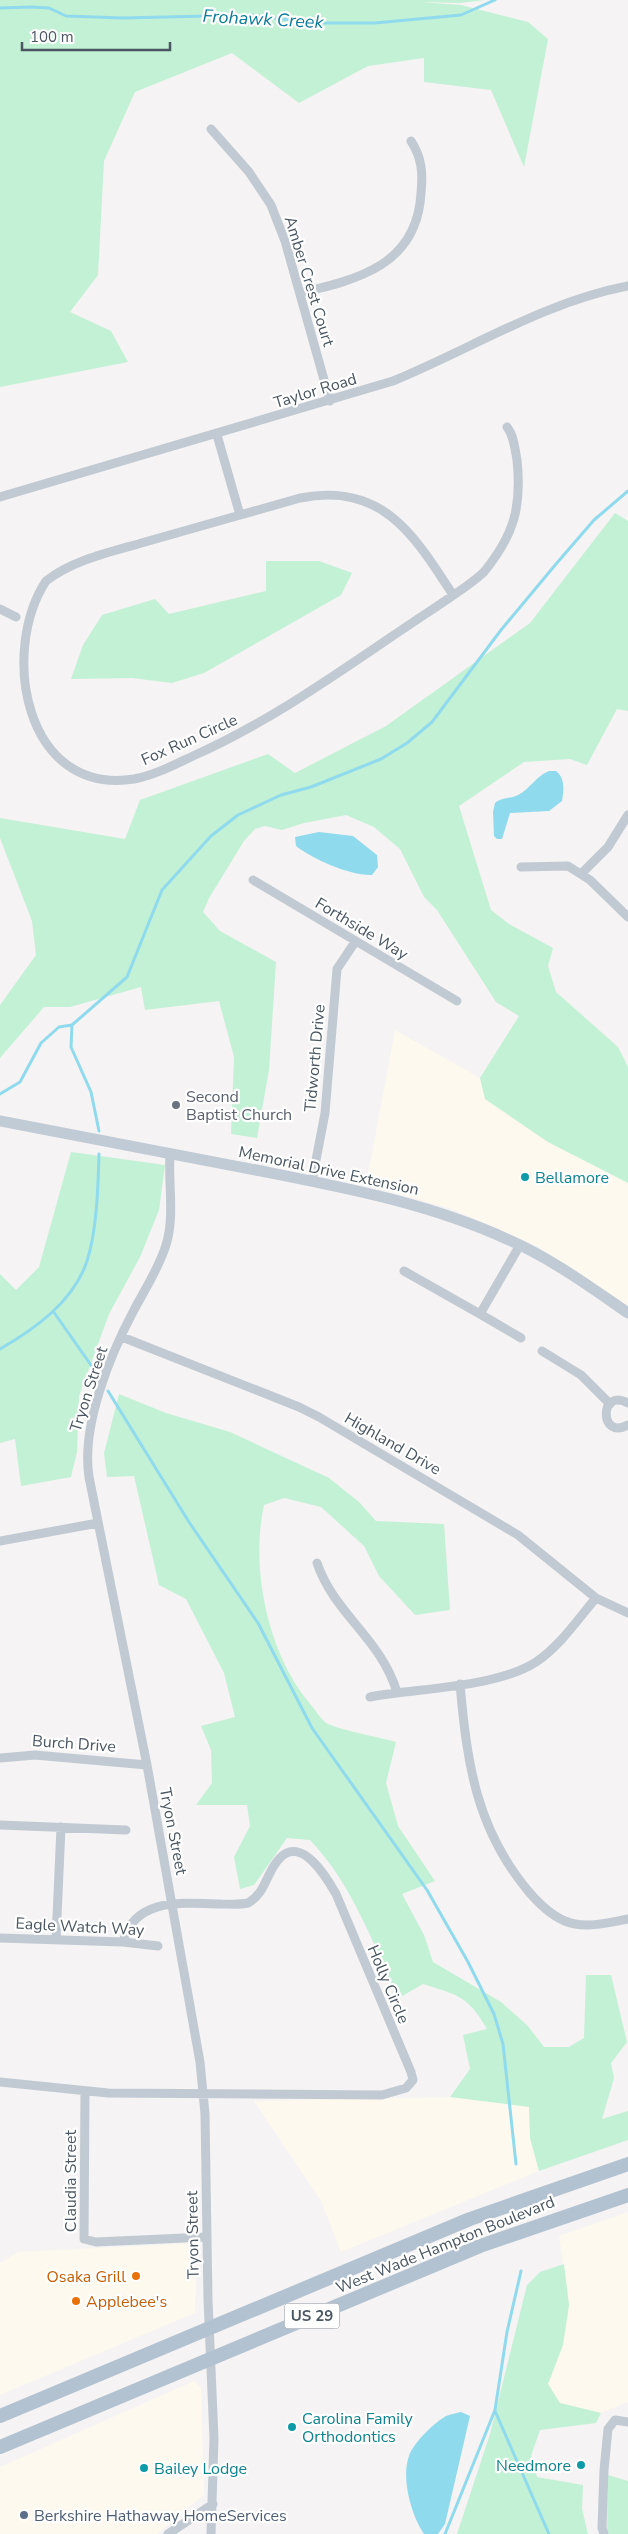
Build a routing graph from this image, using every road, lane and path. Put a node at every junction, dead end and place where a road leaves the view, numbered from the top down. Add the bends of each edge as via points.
1 (211, 129) dead end
2 (411, 141) dead end
3 (628, 286) edge
4 (300, 293) junction
5 (330, 401) junction
6 (507, 427) dead end
7 (216, 435) junction
8 (0, 497) edge
9 (240, 515) junction
10 (453, 595) junction
11 (0, 609) edge
12 (16, 617) junction
13 (12, 630) dead end
14 (37, 744) dead end
15 (628, 815) edge
16 (521, 866) dead end
17 (582, 873) junction
18 (253, 880) dead end
19 (628, 917) edge
20 (355, 942) junction
21 (457, 1001) dead end
22 (0, 1121) edge
23 (170, 1154) junction
24 (312, 1181) junction
25 (520, 1245) junction
26 (404, 1271) dead end
27 (628, 1313) edge
28 (480, 1314) junction
29 (122, 1337) junction
30 (521, 1338) dead end
31 (542, 1351) dead end
32 (628, 1403) edge
33 (610, 1404) junction
34 (628, 1425) edge
35 (98, 1523) junction
36 (0, 1541) edge
37 (317, 1563) dead end
38 (596, 1598) junction
39 (628, 1614) edge
40 (460, 1684) junction
41 (397, 1692) junction
42 (370, 1697) dead end
43 (0, 1758) edge
44 (147, 1765) junction
45 (0, 1825) edge
46 (61, 1827) junction
47 (126, 1830) dead end
48 (173, 1904) junction
49 (628, 1919) edge
50 (0, 1938) edge
51 (56, 1939) junction
52 (123, 1942) junction
53 (158, 1946) dead end
54 (0, 2082) edge
55 (85, 2091) junction
56 (203, 2094) junction
57 (628, 2164) edge
58 (628, 2195) edge
59 (206, 2237) junction
60 (209, 2328) junction
61 (211, 2358) junction
62 (0, 2416) edge
63 (628, 2422) edge
64 (0, 2447) edge
65 (212, 2504) junction
66 (168, 2534) edge
67 (211, 2534) edge
68 (604, 2534) edge

1 - 4 street, Amber Crest Court via 249,172 271,205 286,241
2 - 4 street via 422,168 421,201 411,232 400,249 382,266 362,276
3 - 5 street, Taylor Road via 574,299 431,366
4 - 5 street, Amber Crest Court
5 - 7 street, Taylor Road
6 - 10 street, Fox Run Circle via 511,433 519,479 514,522 503,546 484,572
7 - 8 street, Taylor Road
7 - 9 street
9 - 10 street via 316,495 340,495 364,501 405,527
9 - 12 street via 74,564 40,587
10 - 14 street, Fox Run Circle via 272,715 221,744 157,772 124,780 98,778 67,767
11 - 12 street
12 - 13 street
15 - 17 street via 608,847
16 - 17 street via 568,866
17 - 19 street
18 - 20 street, Forthside Way
20 - 21 street, Forthside Way
20 - 24 street, Tidworth Drive via 337,969 325,1113
22 - 23 street, Memorial Drive Extension
23 - 24 street, Memorial Drive Extension
23 - 29 street, Tryon Street via 167,1242
24 - 25 street, Memorial Drive Extension via 427,1208
25 - 27 street, Memorial Drive Extension via 571,1274
25 - 28 street
26 - 28 street
28 - 30 street
29 - 35 street, Tryon Street via 87,1438 87,1466
29 - 38 street, Highland Drive via 319,1417 518,1535
31 - 33 street via 581,1375
32 - 33 street via 618,1400
33 - 34 street via 606,1411 608,1422 618,1428
35 - 36 street
35 - 44 street, Tryon Street
37 - 41 street via 334,1598 382,1657
38 - 39 street, Highland Drive
38 - 40 street via 537,1662 520,1670
40 - 41 street
40 - 49 street via 472,1772 481,1810 519,1880 549,1912 569,1922 589,1925
41 - 42 street
43 - 44 street, Burch Drive via 35,1755
44 - 48 street, Tryon Street
45 - 46 street
46 - 47 street
46 - 51 street
48 - 52 street via 154,1907 134,1918
48 - 56 street, Tryon Street
48 - 56 street, Holly Circle via 248,1903 261,1891 282,1856 296,1853 311,1859 336,1894 413,2080 401,2091 382,2095
50 - 51 street, Eagle Watch Way
51 - 52 street, Eagle Watch Way
52 - 53 street, Eagle Watch Way
54 - 55 street
55 - 56 street
55 - 59 street, Claudia Street via 84,2239 96,2242
56 - 59 street, Tryon Street
57 - 60 main road, West Wade Hampton Boulevard / US 29 via 470,2220
58 - 61 main road, West Wade Hampton Boulevard / US 29 via 480,2246
59 - 60 street, Tryon Street
60 - 61 street, Tryon Street
60 - 62 main road, West Wade Hampton Boulevard / US 29
61 - 64 main road, West Wade Hampton Boulevard / US 29
61 - 65 street, Tryon Street
63 - 68 street via 615,2420 608,2429
65 - 66 street
65 - 67 street, Tryon Street

